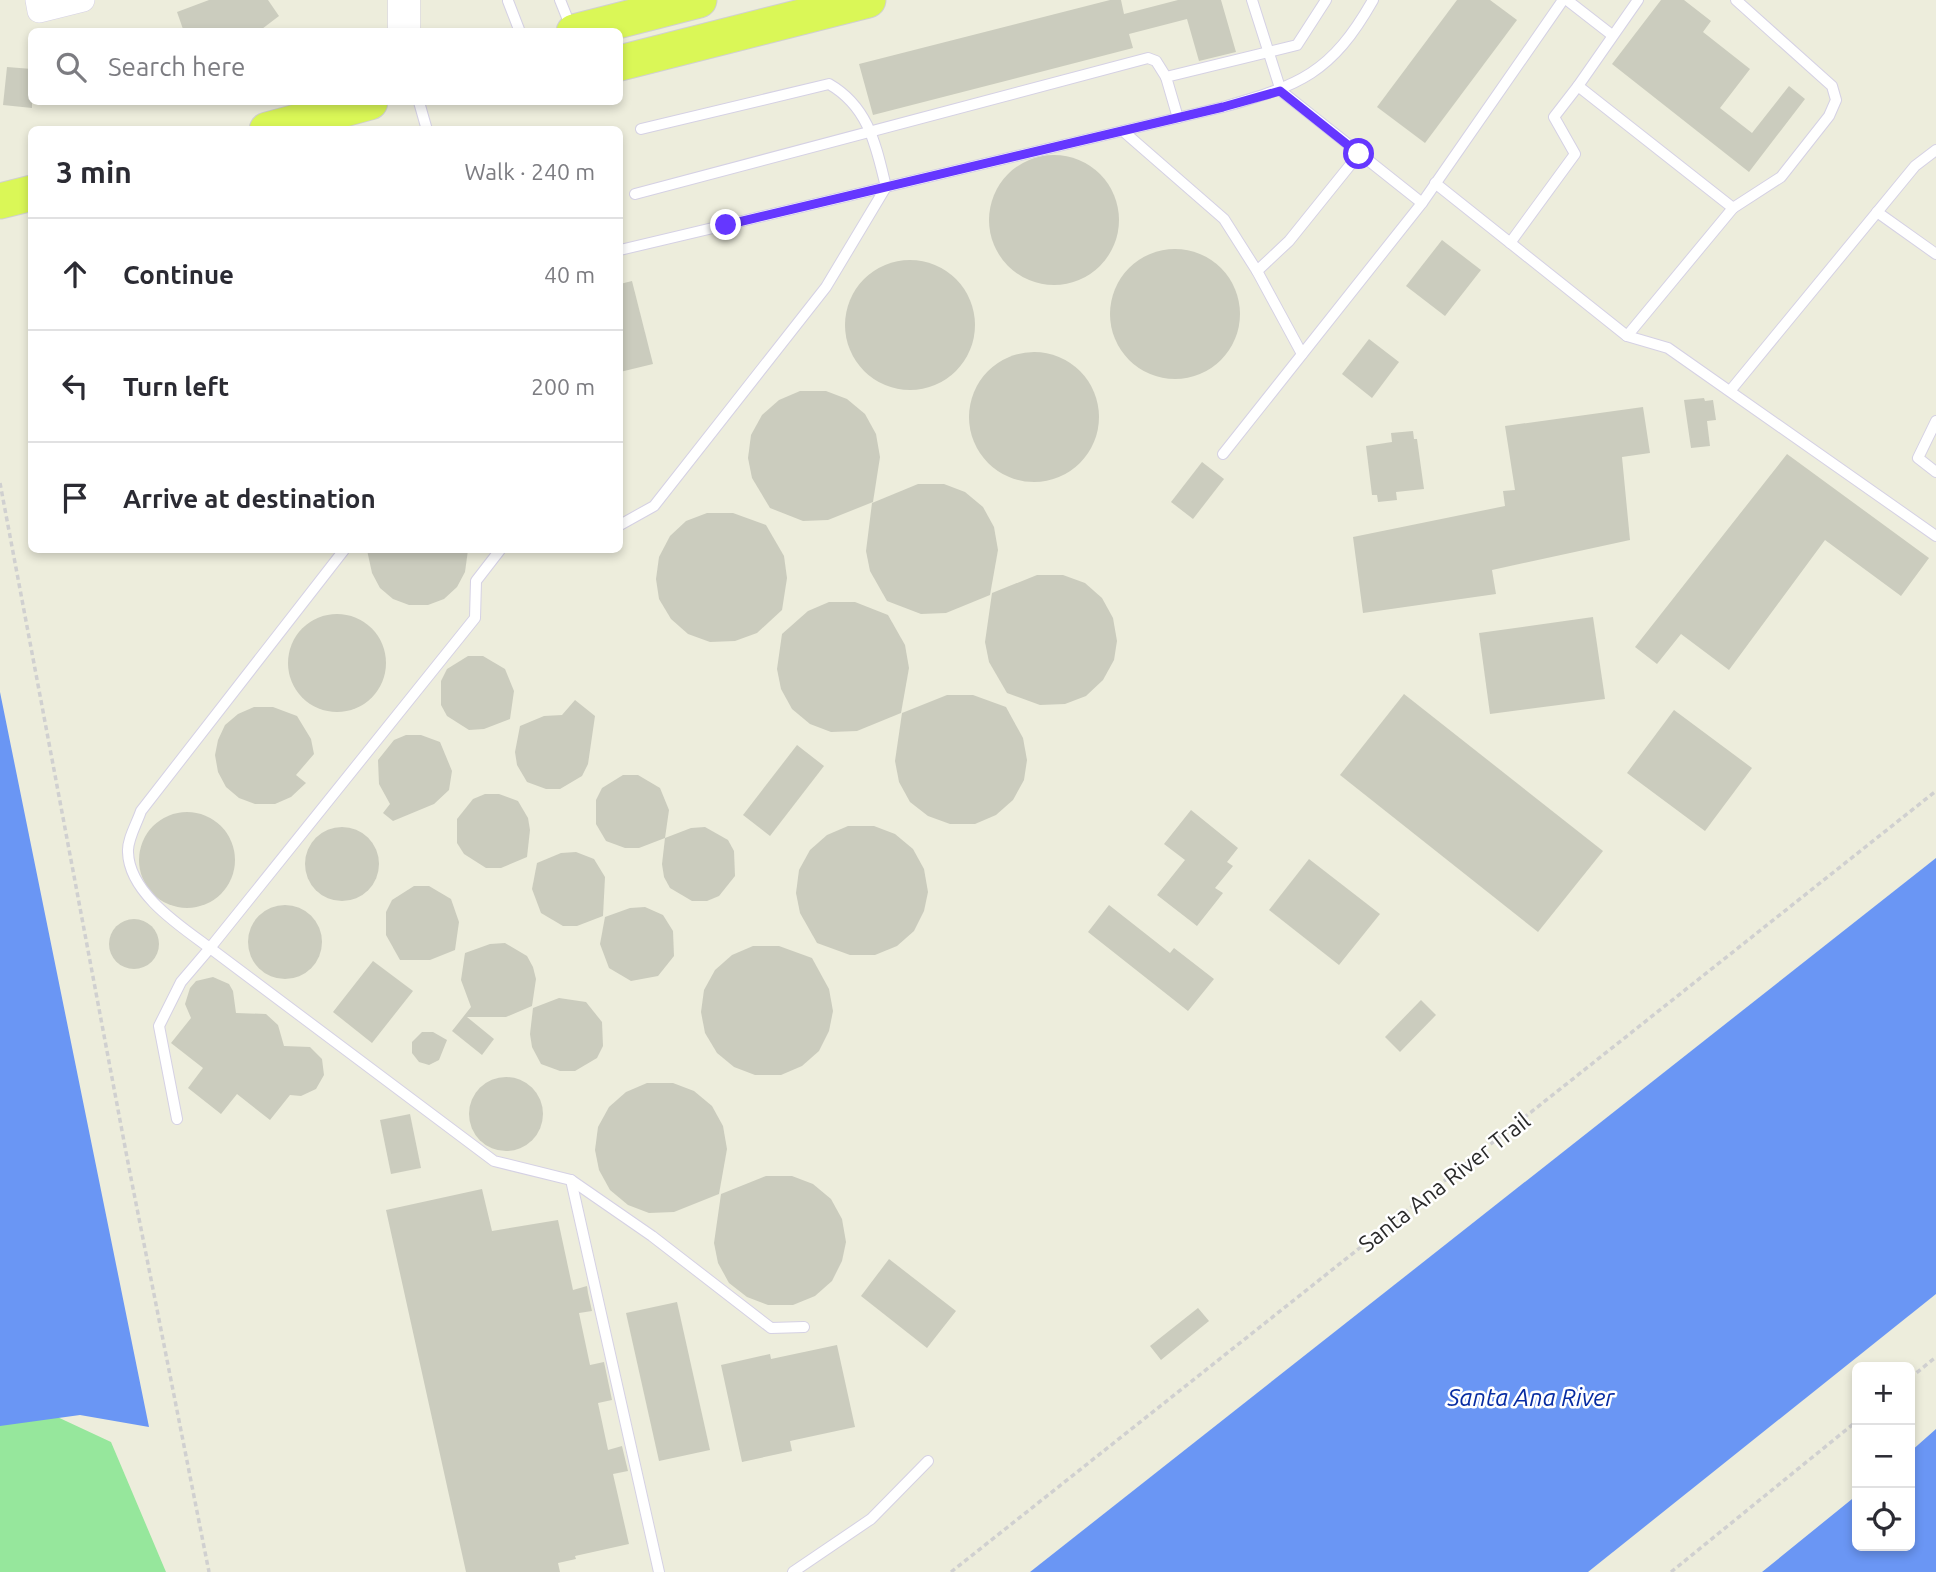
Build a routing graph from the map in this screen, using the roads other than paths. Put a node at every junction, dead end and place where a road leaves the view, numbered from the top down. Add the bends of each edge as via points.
1 (83, 0) edge
2 (404, 0) edge
3 (508, 0) edge
4 (561, 0) edge
5 (699, 0) edge
6 (868, 0) edge
7 (1252, 0) edge
8 (1326, 0) edge
9 (1373, 0) edge
10 (1565, 0) edge
11 (1638, 0) edge
12 (1736, 0) edge
13 (38, 6) edge
14 (404, 28) edge
15 (518, 28) edge
16 (572, 28) edge
17 (590, 28) edge
18 (1612, 35) junction
19 (1269, 53) junction
20 (623, 61) edge
21 (1166, 77) junction
22 (1578, 86) junction
23 (1280, 91) junction
24 (359, 105) edge
25 (420, 105) edge
26 (1178, 118) junction
27 (282, 126) edge
28 (426, 126) edge
29 (641, 129) dead end
30 (1123, 131) junction
31 (873, 132) junction
32 (1936, 150) edge
33 (1359, 154) junction
34 (1435, 183) junction
35 (886, 187) junction
36 (28, 194) edge
37 (635, 194) dead end
38 (0, 201) edge
39 (1422, 203) junction
40 (1733, 208) junction
41 (1877, 212) junction
42 (1510, 243) junction
43 (623, 249) edge
44 (1936, 254) edge
45 (1257, 271) junction
46 (1627, 335) junction
47 (1303, 354) junction
48 (1730, 391) junction
49 (1936, 421) edge
50 (1223, 454) dead end
51 (1936, 472) edge
52 (623, 523) edge
53 (1936, 536) edge
54 (342, 553) edge
55 (498, 553) edge
56 (209, 948) junction
57 (177, 1119) dead end
58 (571, 1180) junction
59 (804, 1328) dead end
60 (928, 1461) dead end
61 (659, 1572) edge
62 (793, 1572) edge

1 - 13 street
2 - 14 street
3 - 15 lane
4 - 16 lane
5 - 17 main road
6 - 20 main road
7 - 19 lane
8 - 19 lane via 1297,46
9 - 23 lane via 1356,29 1312,76
10 - 18 lane
10 - 34 lane
11 - 18 lane
12 - 40 lane via 1832,86 1836,100 1829,116 1781,177
18 - 22 lane
19 - 21 lane
19 - 23 lane
21 - 26 lane
21 - 31 lane via 1156,61 1148,58
22 - 40 lane
22 - 42 lane via 1554,117 1575,154
23 - 26 lane
23 - 33 lane
24 - 27 main road
25 - 28 lane
26 - 30 lane
29 - 31 lane via 829,84 842,92
30 - 35 lane
30 - 45 lane via 1224,219
31 - 35 lane
31 - 37 lane
32 - 41 lane via 1915,166
33 - 39 lane
33 - 45 lane via 1289,241
34 - 39 lane
34 - 42 lane
35 - 43 lane
35 - 52 lane via 826,287 654,506
36 - 38 main road
39 - 47 lane
40 - 46 lane
41 - 44 lane
41 - 48 lane
42 - 46 lane
45 - 47 lane
46 - 48 lane via 1668,348
47 - 50 lane
48 - 53 lane
49 - 51 lane via 1918,458
54 - 56 lane via 141,811 127,850 131,872 162,913
55 - 56 lane via 476,581 475,618
56 - 57 lane via 181,982 159,1026
56 - 58 lane via 494,1161
58 - 59 lane via 771,1328
58 - 61 lane
60 - 62 lane via 871,1518

